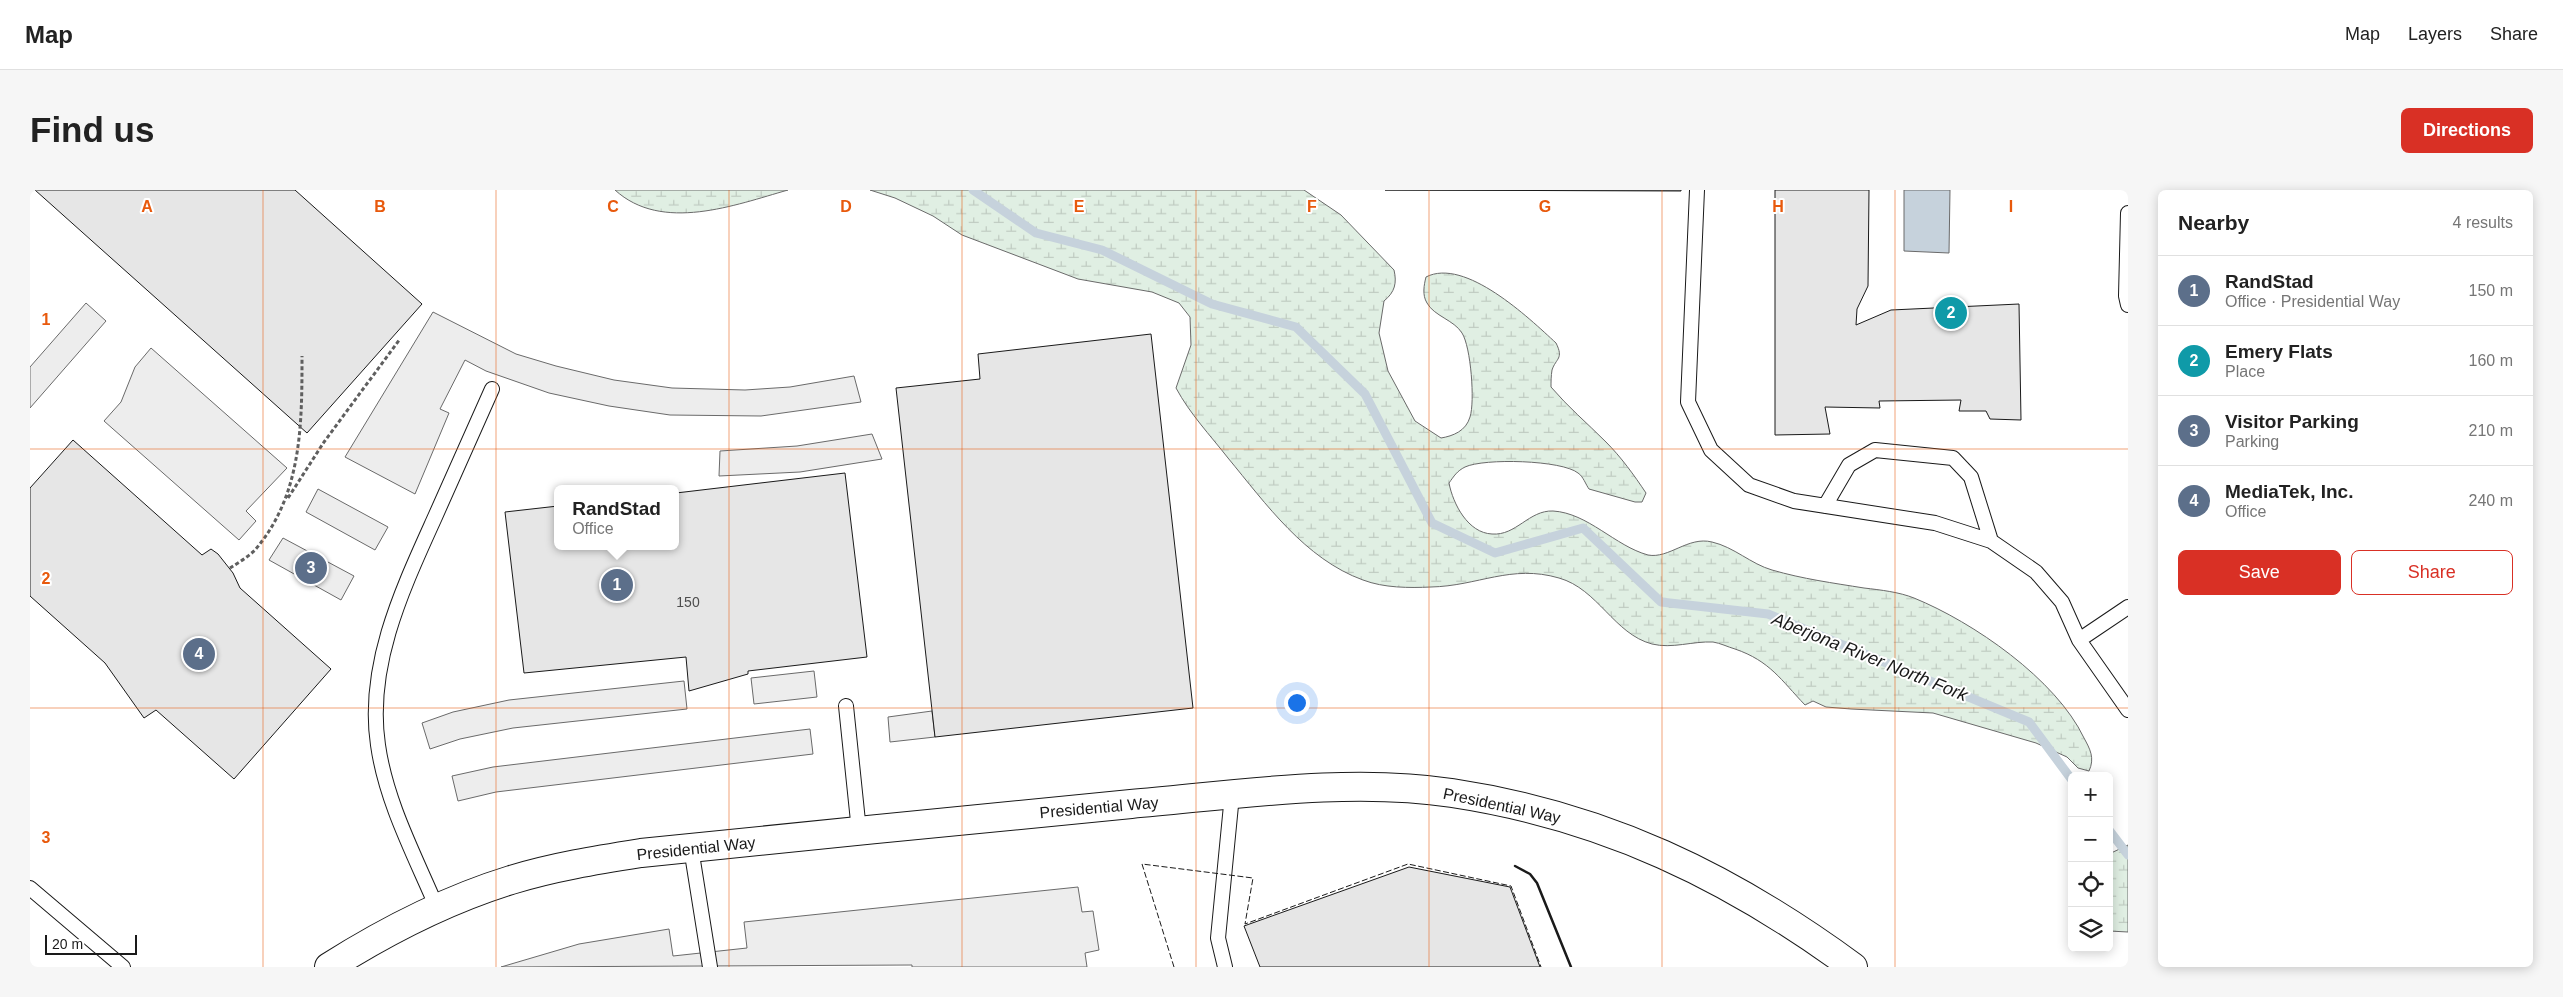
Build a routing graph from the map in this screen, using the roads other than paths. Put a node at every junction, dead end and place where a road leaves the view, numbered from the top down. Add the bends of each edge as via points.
1 (1697, 190) edge
2 (2128, 213) edge
3 (2128, 305) edge
4 (492, 389) dead end
5 (1825, 506) junction
6 (1991, 541) junction
7 (2128, 608) edge
8 (2079, 640) junction
9 (846, 706) dead end
10 (2128, 710) edge
11 (1232, 795) junction
12 (859, 831) junction
13 (691, 848) junction
14 (30, 888) edge
15 (437, 908) junction
16 (123, 967) edge
17 (329, 967) edge
18 (710, 967) edge
19 (1225, 967) edge
20 (1853, 967) edge

1 - 5 lane via 1688,402 1697,425 1711,450 1749,485 1794,501
2 - 3 lane
4 - 15 lane via 402,591 381,661 376,696 376,728 384,778
5 - 6 lane via 1935,523
5 - 6 lane via 1849,465 1874,450 1953,458 1971,477
6 - 8 lane via 2036,572 2062,602
7 - 8 lane
8 - 10 lane
9 - 12 lane
11 - 12 street, Presidential Way
11 - 19 lane via 1218,938
11 - 20 street, Presidential Way via 1340,787 1404,788 1449,792 1544,811 1629,840 1702,872 1785,919
12 - 13 street, Presidential Way
13 - 15 street, Presidential Way via 543,871
13 - 18 lane
14 - 16 lane
15 - 17 street, Presidential Way via 400,925

